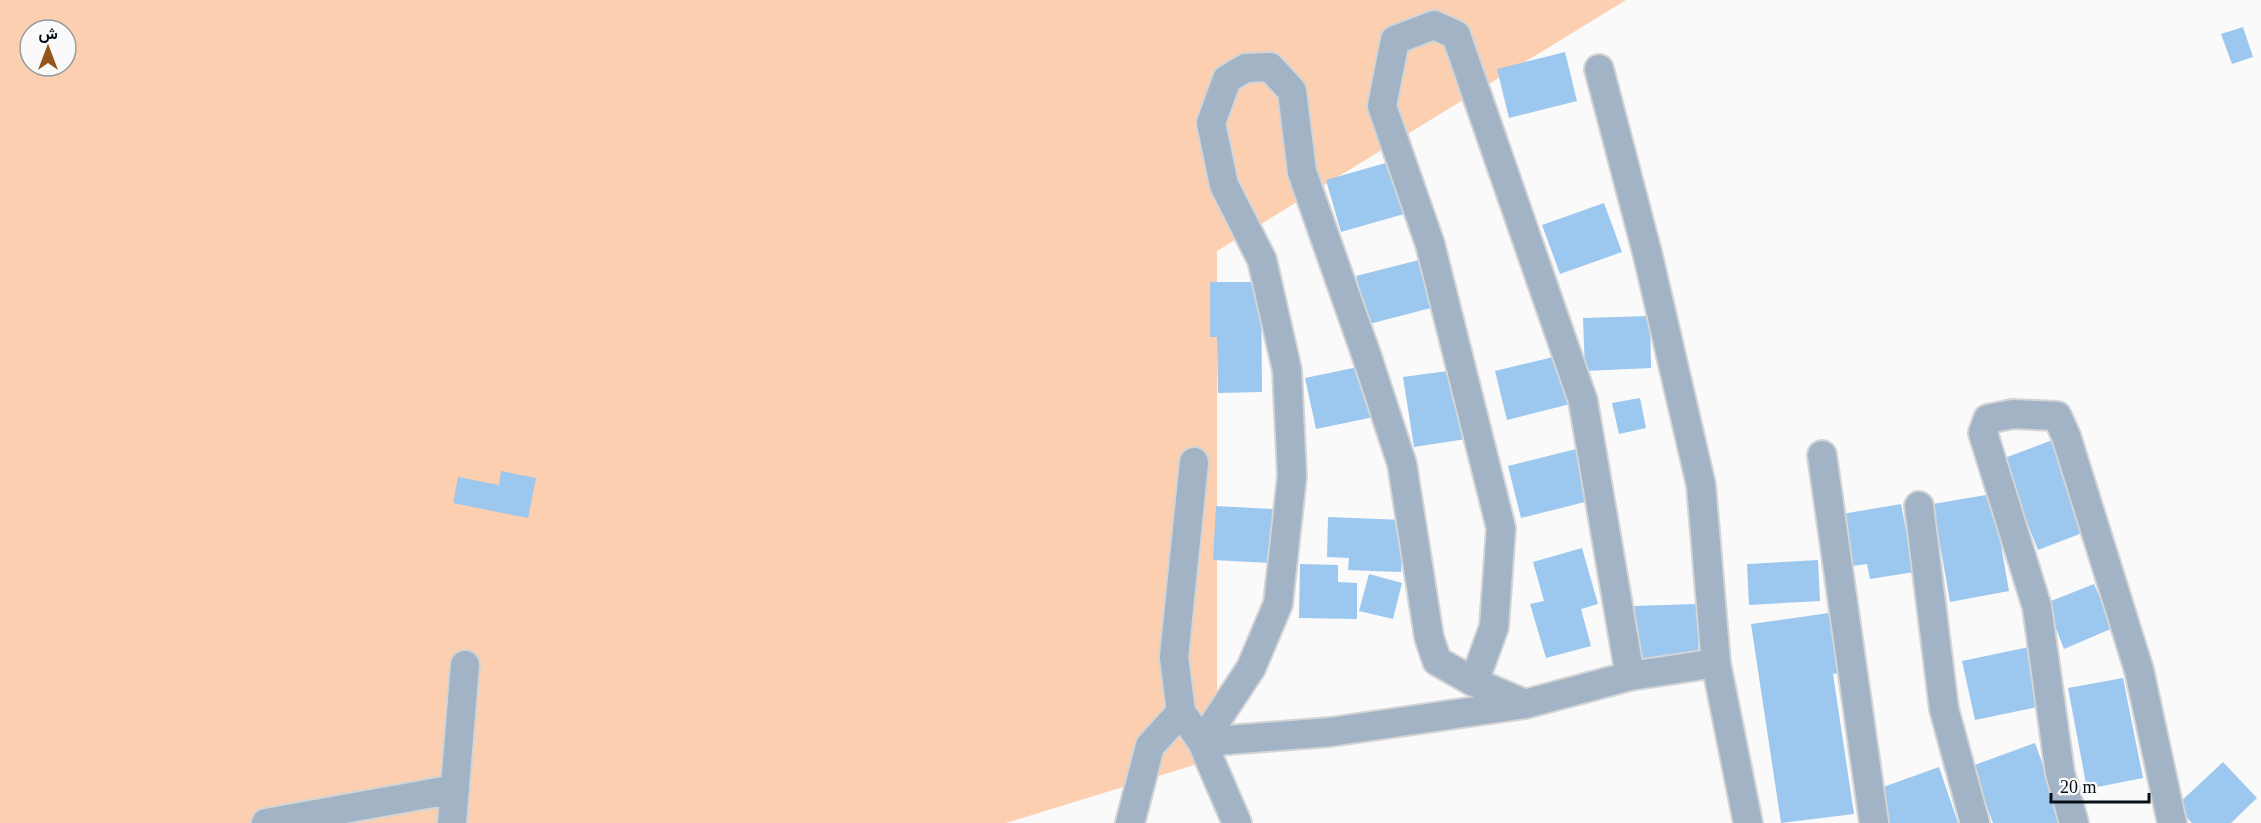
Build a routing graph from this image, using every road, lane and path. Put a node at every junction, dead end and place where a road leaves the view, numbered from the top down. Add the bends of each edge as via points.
1 (1599, 69) dead end
2 (1822, 455) dead end
3 (1194, 462) dead end
4 (1919, 506) dead end
5 (1716, 663) junction
6 (465, 665) dead end
7 (1630, 676) junction
8 (1474, 682) junction
9 (1525, 704) junction
10 (1180, 712) junction
11 (1202, 742) junction
12 (455, 789) junction
13 (266, 823) edge
14 (452, 823) edge
15 (1130, 823) edge
16 (1238, 823) edge
17 (1748, 823) edge
18 (1874, 823) edge
19 (1975, 823) edge
20 (2074, 823) edge
21 (2172, 823) edge

1 - 5 street via 1701,484
2 - 18 street
3 - 10 street via 1174,657
4 - 19 street via 1944,709
5 - 7 street
5 - 17 street
6 - 12 street
7 - 8 street via 1583,401 1456,35 1434,25 1395,40 1382,106 1430,244 1501,528 1494,627
7 - 9 street
8 - 9 street
8 - 11 street via 1437,661 1429,637 1402,464 1302,172 1292,91 1270,67 1246,68 1227,79 1211,123 1224,185 1262,260 1287,370 1292,476 1278,604 1251,668
9 - 11 street via 1330,732
10 - 11 street
10 - 15 street via 1150,746
11 - 16 street
12 - 13 street
12 - 14 street
20 - 21 street via 2060,773 2037,607 1983,433 1988,419 2013,414 2057,416 2066,435 2139,670

